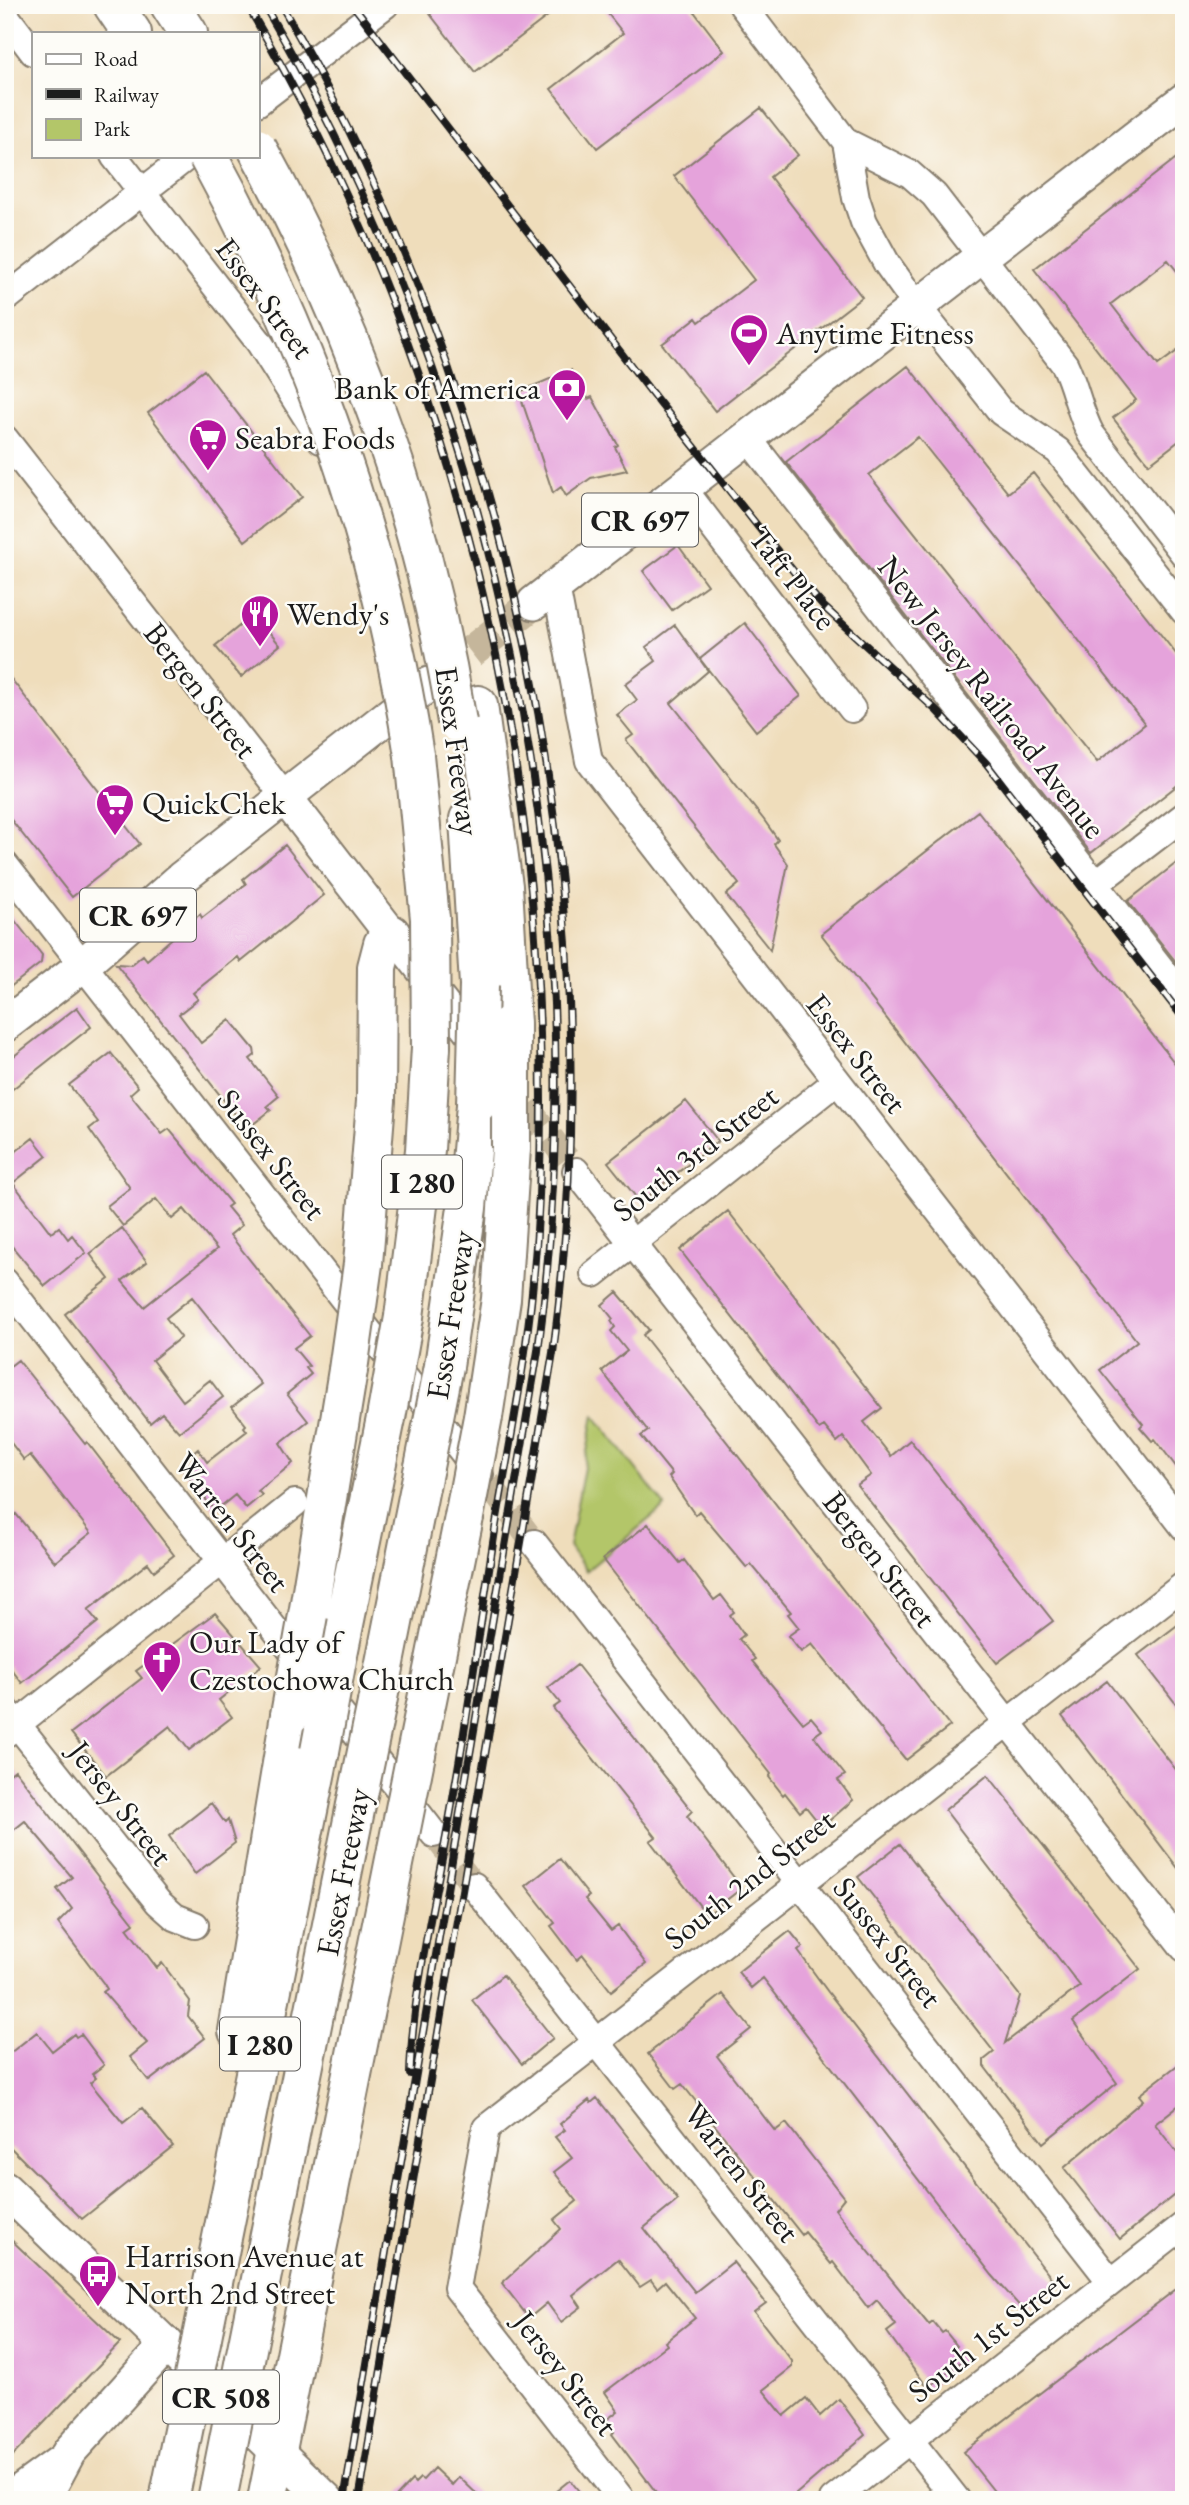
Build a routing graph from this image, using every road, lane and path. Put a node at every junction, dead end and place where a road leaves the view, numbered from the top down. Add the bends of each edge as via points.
1 (113, 5) edge
2 (170, 5) edge
3 (385, 5) edge
4 (742, 5) edge
5 (5, 15) edge
6 (130, 32) edge
7 (187, 32) edge
8 (32, 50) edge
9 (259, 101) edge
10 (1181, 108) edge
11 (845, 142) junction
12 (259, 152) edge
13 (116, 158) edge
14 (185, 158) edge
15 (209, 158) edge
16 (141, 192) junction
17 (981, 256) junction
18 (5, 299) edge
19 (917, 306) junction
20 (747, 437) junction
21 (5, 439) edge
22 (682, 487) junction
23 (1184, 554) edge
24 (545, 594) joint
25 (1184, 611) edge
26 (429, 684) joint
27 (852, 709) dead end
28 (467, 714) junction
29 (285, 797) junction
30 (1184, 816) edge
31 (5, 865) edge
32 (1095, 884) junction
33 (391, 934) junction
34 (83, 965) junction
35 (1184, 998) edge
36 (5, 1026) edge
37 (837, 1082) junction
38 (527, 1107) tunnel mouth
39 (576, 1171) tunnel mouth
40 (634, 1244) junction
41 (594, 1274) dead end
42 (5, 1282) edge
43 (488, 1483) tunnel mouth
44 (295, 1503) dead end
45 (1184, 1527) edge
46 (534, 1543) tunnel mouth
47 (221, 1563) junction
48 (1184, 1585) edge
49 (1007, 1722) junction
50 (9, 1723) edge
51 (434, 1834) tunnel mouth
52 (799, 1882) junction
53 (474, 1886) tunnel mouth
54 (195, 1925) dead end
55 (1184, 1948) edge
56 (597, 2042) junction
57 (5, 2189) edge
58 (227, 2209) junction
59 (1184, 2225) edge
60 (1111, 2281) junction
61 (457, 2288) joint
62 (185, 2340) junction
63 (909, 2439) junction
64 (275, 2450) junction
65 (69, 2452) junction
66 (5, 2498) edge
67 (43, 2500) edge
68 (169, 2500) edge
69 (217, 2500) edge
70 (267, 2500) edge
71 (327, 2500) edge
72 (622, 2500) edge
73 (833, 2500) edge
74 (957, 2500) edge

1 - 6 highway
2 - 7 highway
3 - 9 street
4 - 11 street
5 - 8 street
10 - 17 main road, CR 697
11 - 17 street via 923,184
11 - 19 street via 864,222
12 - 28 highway, Essex Freeway / I 280, bridge via 323,278 382,425
13 - 16 street, Essex Street
14 - 16 street
15 - 58 highway, Essex Freeway / I 280, bridge via 285,308 338,443 383,595 414,755 430,919 431,1047 424,1164 404,1317
16 - 18 street
16 - 26 street, Essex Street via 259,342 296,397 342,482 406,642
17 - 19 main road, CR 697
17 - 23 street via 1065,365 1091,434
19 - 20 main road, CR 697
19 - 25 street via 1000,412 1058,451
20 - 22 main road, CR 697
20 - 32 street, New Jersey Railroad Avenue
21 - 29 street, Bergen Street
22 - 24 main road, CR 697
22 - 27 street, Taft Place
24 - 37 street, Essex Street via 589,761
26 - 29 main road, CR 697
28 - 64 highway, bridge via 500,859 511,1024 511,1149 501,1299 464,1517
28 - 69 highway, Essex Freeway / I 280, bridge via 479,985 467,1208 444,1366
29 - 33 main road, Bergen Street
29 - 34 main road, CR 697 via 183,877
30 - 32 street
31 - 34 street, Sussex Street
32 - 35 street, New Jersey Railroad Avenue
33 - 38 street, Bergen Street
33 - 58 highway, bridge via 377,967 375,1112 363,1264 241,2009
34 - 36 main road, CR 697
34 - 43 street, Sussex Street
37 - 40 street, South 3rd Street
37 - 45 street, Essex Street
39 - 40 street, Bergen Street
40 - 41 street, South 3rd Street
40 - 49 street, Bergen Street
42 - 47 street, Warren Street
44 - 47 street
46 - 52 street, Sussex Street
47 - 50 street
47 - 51 street, Warren Street
48 - 49 street, South 2nd Street
49 - 52 street, South 2nd Street
49 - 55 street, Bergen Street
50 - 54 street, Jersey Street via 158,1902 175,1917
52 - 56 street, South 2nd Street
52 - 60 street, Sussex Street
53 - 56 street, Warren Street
56 - 61 street, South 2nd Street via 486,2128
56 - 63 street, Warren Street
57 - 62 main road, CR 508
58 - 62 highway, Essex Freeway / I 280
59 - 60 street, South 1st Street
60 - 63 street, South 1st Street
61 - 72 street, Jersey Street
62 - 64 main road, CR 508
62 - 65 main road
62 - 68 highway, Essex Freeway / I 280, bridge
63 - 73 street, South 1st Street
63 - 74 street, Warren Street
64 - 70 highway
64 - 71 main road, CR 508
65 - 66 street
65 - 67 main road

